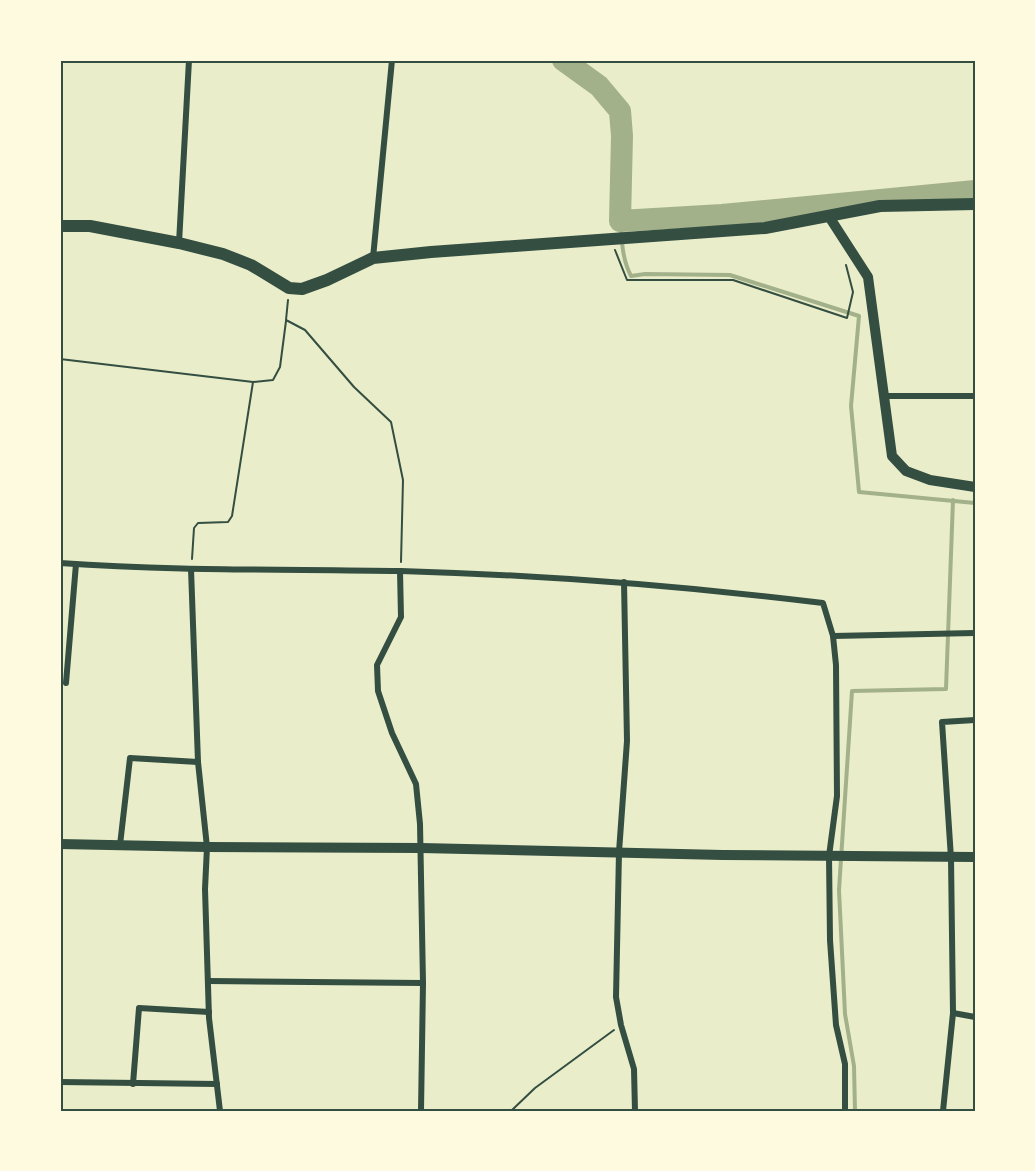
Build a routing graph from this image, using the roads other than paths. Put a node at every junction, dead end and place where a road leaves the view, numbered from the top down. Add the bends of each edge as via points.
1 (189, 60) edge
2 (392, 60) edge
3 (975, 204) edge
4 (828, 215) junction
5 (60, 226) edge
6 (179, 243) junction
7 (373, 258) junction
8 (883, 396) junction
9 (975, 396) edge
10 (975, 487) edge
11 (60, 563) edge
12 (76, 564) junction
13 (191, 569) junction
14 (400, 571) junction
15 (624, 582) junction
16 (975, 633) edge
17 (833, 636) junction
18 (66, 683) dead end
19 (975, 720) edge
20 (198, 762) junction
21 (60, 844) edge
22 (120, 845) junction
23 (207, 848) junction
24 (421, 848) junction
25 (619, 852) junction
26 (834, 855) junction
27 (975, 857) edge
28 (951, 858) junction
29 (209, 981) junction
30 (423, 982) junction
31 (209, 1012) junction
32 (953, 1013) junction
33 (975, 1017) edge
34 (60, 1082) edge
35 (133, 1084) junction
36 (217, 1084) junction
37 (220, 1111) edge
38 (421, 1111) edge
39 (635, 1111) edge
40 (844, 1111) edge
41 (943, 1111) edge

1 - 6 street
2 - 7 street
3 - 4 main road via 880,206
4 - 7 main road via 765,228
4 - 8 street via 868,277
5 - 6 main road via 90,226
6 - 7 main road via 251,265 289,288 302,289
8 - 9 street
8 - 10 street via 891,456 906,471 930,480
11 - 12 street
12 - 13 street
12 - 18 street
13 - 14 street
13 - 20 street
14 - 15 street
14 - 24 street via 401,617 377,665 378,691 416,784
15 - 17 street via 823,603
15 - 25 street via 627,741
16 - 17 street
17 - 26 street via 837,796
19 - 28 street via 942,722
20 - 22 street via 130,758
20 - 23 street
21 - 22 street
22 - 23 street
23 - 24 street
23 - 29 street
24 - 25 street
24 - 30 street
25 - 26 street
25 - 39 street via 616,997 634,1069
26 - 28 street
26 - 40 street via 830,940 836,1025 845,1064
27 - 28 street
28 - 32 street
29 - 30 street
29 - 31 street
30 - 38 street
31 - 35 street via 139,1008
31 - 36 street
32 - 33 street
32 - 41 street
34 - 35 street
35 - 36 street
36 - 37 street

